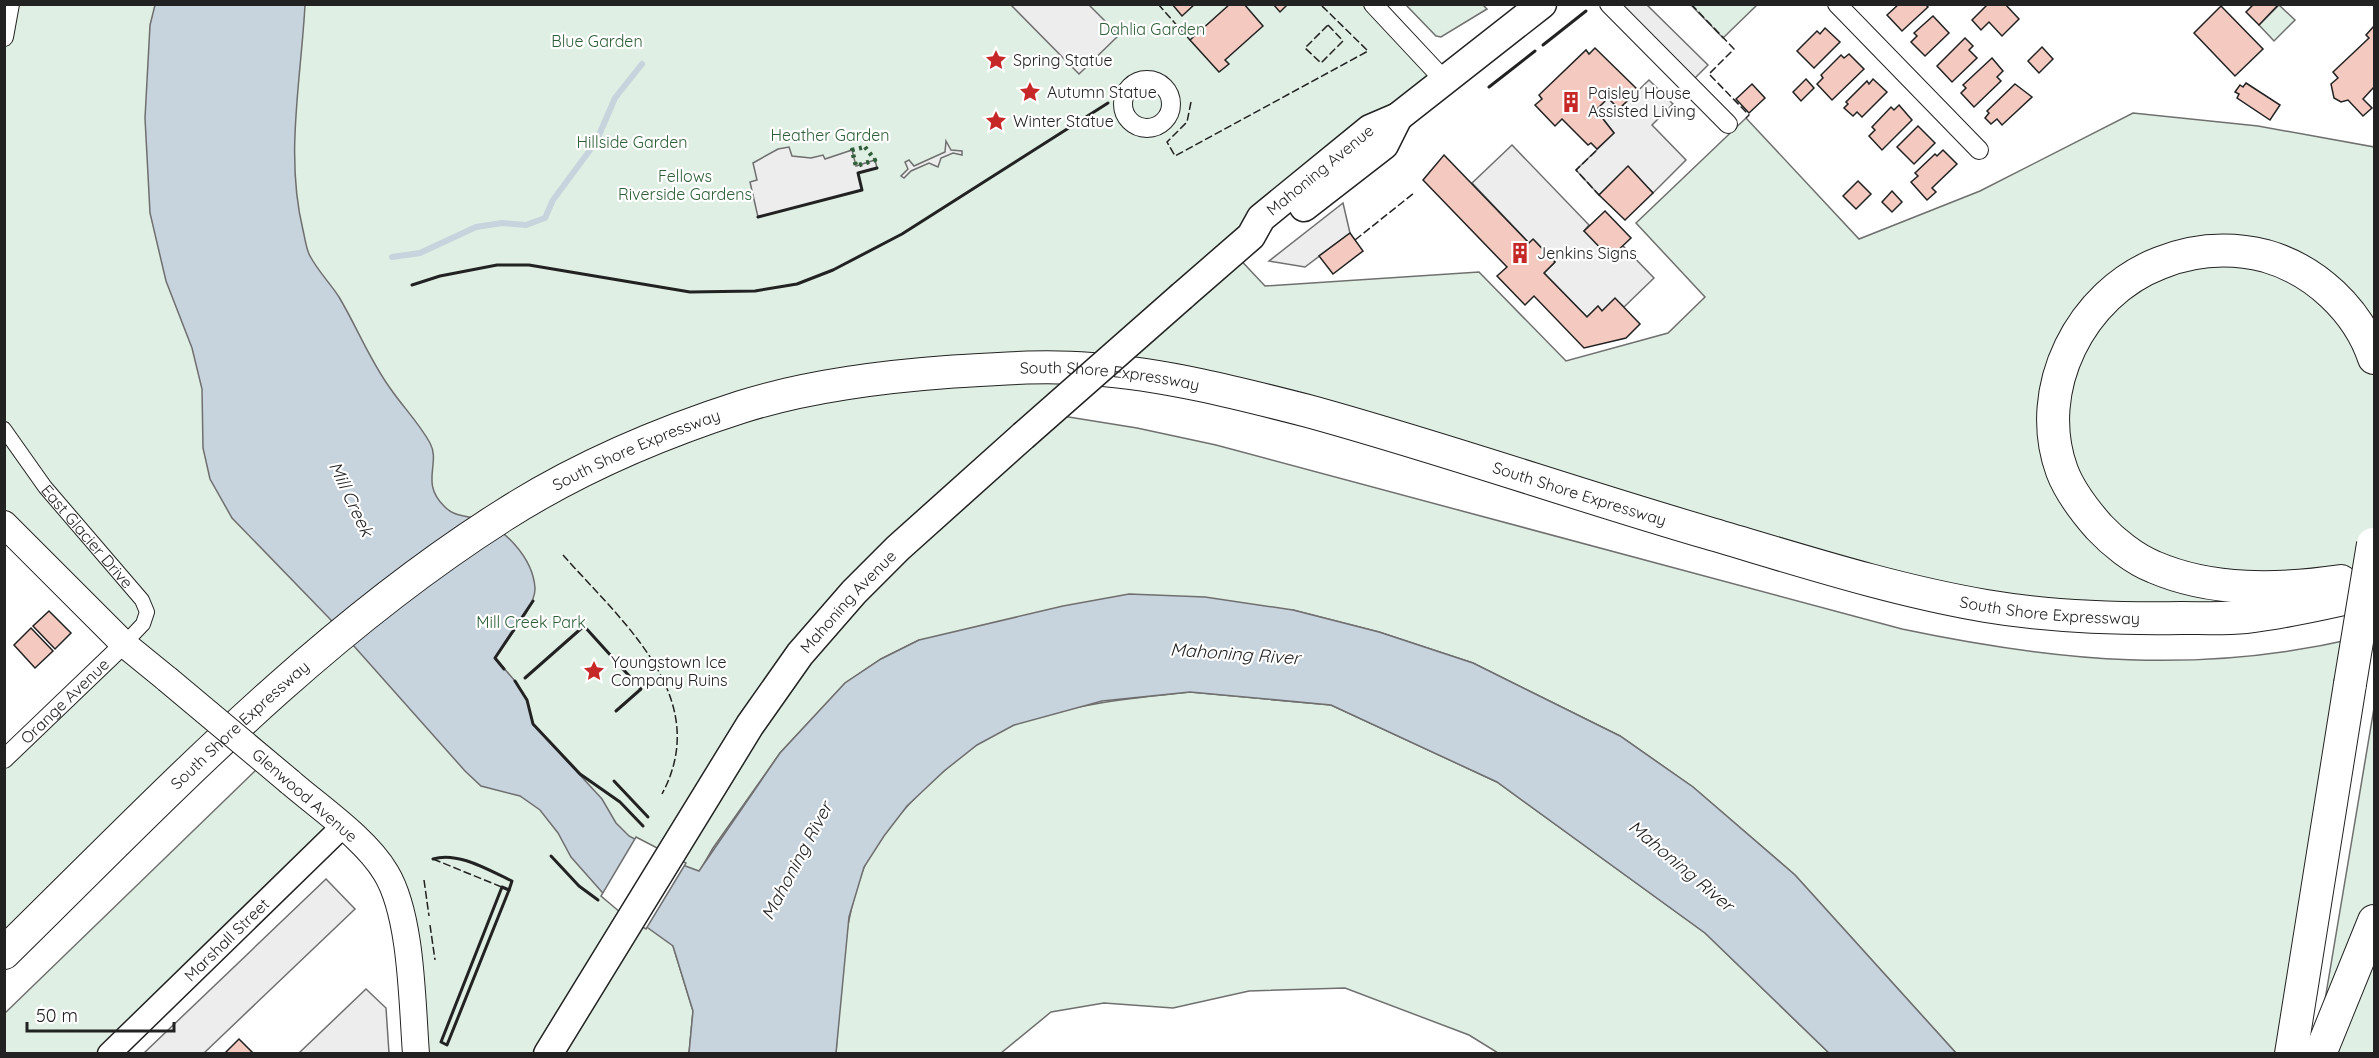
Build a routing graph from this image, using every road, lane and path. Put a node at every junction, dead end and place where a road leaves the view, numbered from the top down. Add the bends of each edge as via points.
1 (10, 4) edge
2 (1373, 4) edge
3 (1542, 4) edge
4 (1609, 4) edge
5 (1838, 4) edge
6 (4, 37) edge
7 (1445, 81) junction
8 (1728, 124) dead end
9 (1979, 150) dead end
10 (2374, 358) edge
11 (4, 429) edge
12 (4, 524) edge
13 (2374, 539) edge
14 (2374, 576) edge
15 (2374, 592) edge
16 (124, 644) junction
17 (4, 759) edge
18 (342, 827) junction
19 (2374, 921) edge
20 (4, 953) edge
21 (109, 1053) edge
22 (416, 1053) edge
23 (548, 1053) edge
24 (2291, 1053) edge
25 (2320, 1053) edge

1 - 6 street
2 - 7 street
3 - 7 main road, Mahoning Avenue
4 - 8 street
5 - 9 street
7 - 23 main road, Mahoning Avenue, bridge via 1398,117 1370,129 1261,218 1251,236 898,548 819,632 750,725
10 - 14 highway via 2362,330 2345,307 2301,271 2250,252 2196,252 2146,268 2110,293 2093,311 2067,353 2058,378 2053,413 2060,462 2073,494 2107,535 2152,567 2201,582 2250,587 2309,586
11 - 16 street, East Glacier Drive via 45,487 142,600 147,612 143,624
12 - 16 main road, Glenwood Avenue
13 - 24 highway, bridge
15 - 20 highway, South Shore Expressway via 2244,617 2096,619 1983,605 1841,572 1278,403 1156,378 1093,369 1022,367 838,384 745,405 647,442 510,511 429,565 284,683
16 - 17 street, Orange Avenue
16 - 18 main road, Glenwood Avenue, bridge
18 - 21 street, Marshall Street
18 - 22 main road, Glenwood Avenue via 386,872 394,889 404,934
19 - 25 highway

